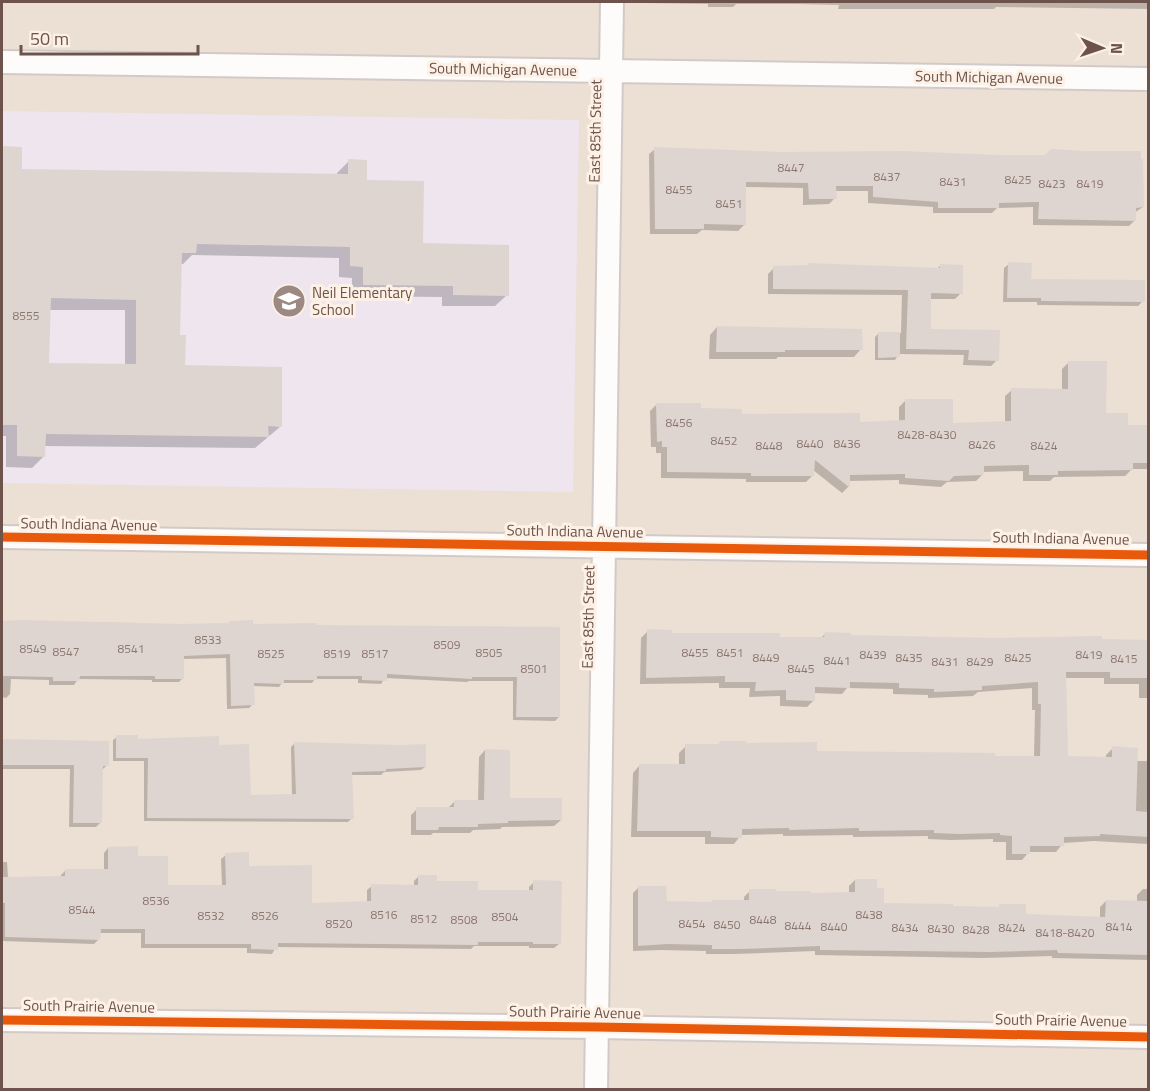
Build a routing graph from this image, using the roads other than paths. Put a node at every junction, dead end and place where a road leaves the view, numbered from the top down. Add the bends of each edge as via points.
1 (612, 2) edge
2 (2, 62) edge
3 (611, 71) junction
4 (1149, 79) edge
5 (2, 537) edge
6 (604, 546) junction
7 (1149, 555) edge
8 (2, 1020) edge
9 (597, 1027) junction
10 (1149, 1037) edge
11 (596, 1089) edge

1 - 3 street, East 85th Street
2 - 3 street, South Michigan Avenue
3 - 4 street, South Michigan Avenue
3 - 6 street, East 85th Street
5 - 6 street, South Indiana Avenue
6 - 7 street, South Indiana Avenue
6 - 9 street, East 85th Street
8 - 9 street, South Prairie Avenue
9 - 10 street, South Prairie Avenue
9 - 11 street, East 85th Street

